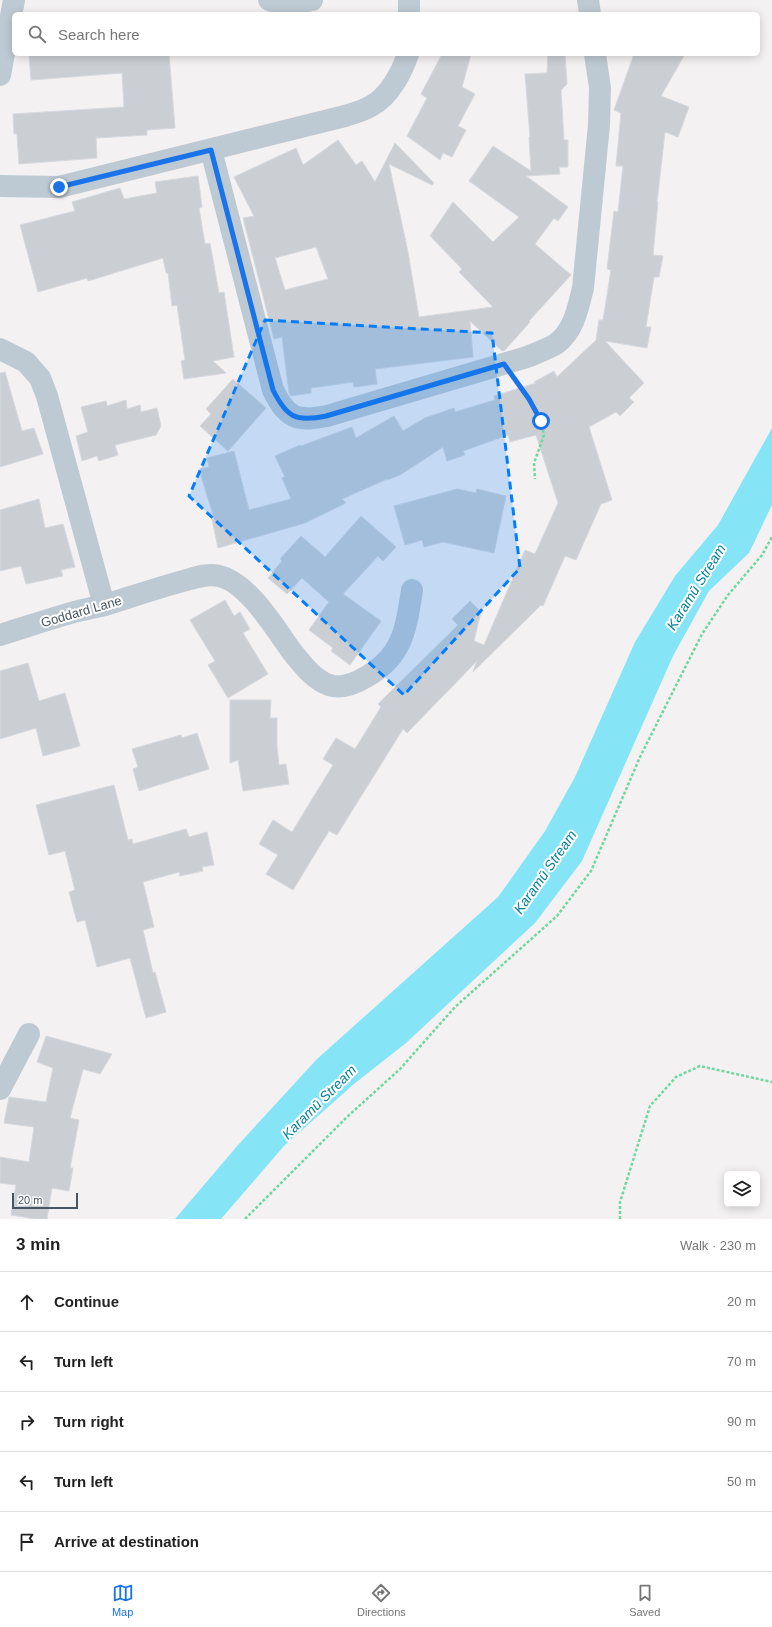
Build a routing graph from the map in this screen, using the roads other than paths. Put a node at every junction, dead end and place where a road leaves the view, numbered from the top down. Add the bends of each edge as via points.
1 (14, 0) edge
2 (269, 0) edge
3 (312, 0) edge
4 (409, 0) edge
5 (588, 0) edge
6 (409, 12) edge
7 (590, 12) edge
8 (407, 56) edge
9 (595, 56) edge
10 (0, 75) edge
11 (211, 150) junction
12 (0, 186) edge
13 (0, 349) edge
14 (412, 590) dead end
15 (104, 605) junction
16 (0, 635) edge
17 (29, 1034) dead end
18 (0, 1089) edge

1 - 10 street
2 - 3 street via 285,6
4 - 6 street
5 - 7 street
8 - 11 street via 391,89 372,106 345,116
9 - 11 street via 600,88 599,125 583,288 570,328 556,344 527,357 326,416 309,420 293,416 282,406 273,390
11 - 12 street via 59,187
13 - 15 street via 26,362 40,378
14 - 15 street, Goddard Lane via 402,639 392,656 373,674 357,683 343,685 330,685 313,676 249,594 219,576 201,576 161,586
15 - 16 street, Goddard Lane
17 - 18 street

